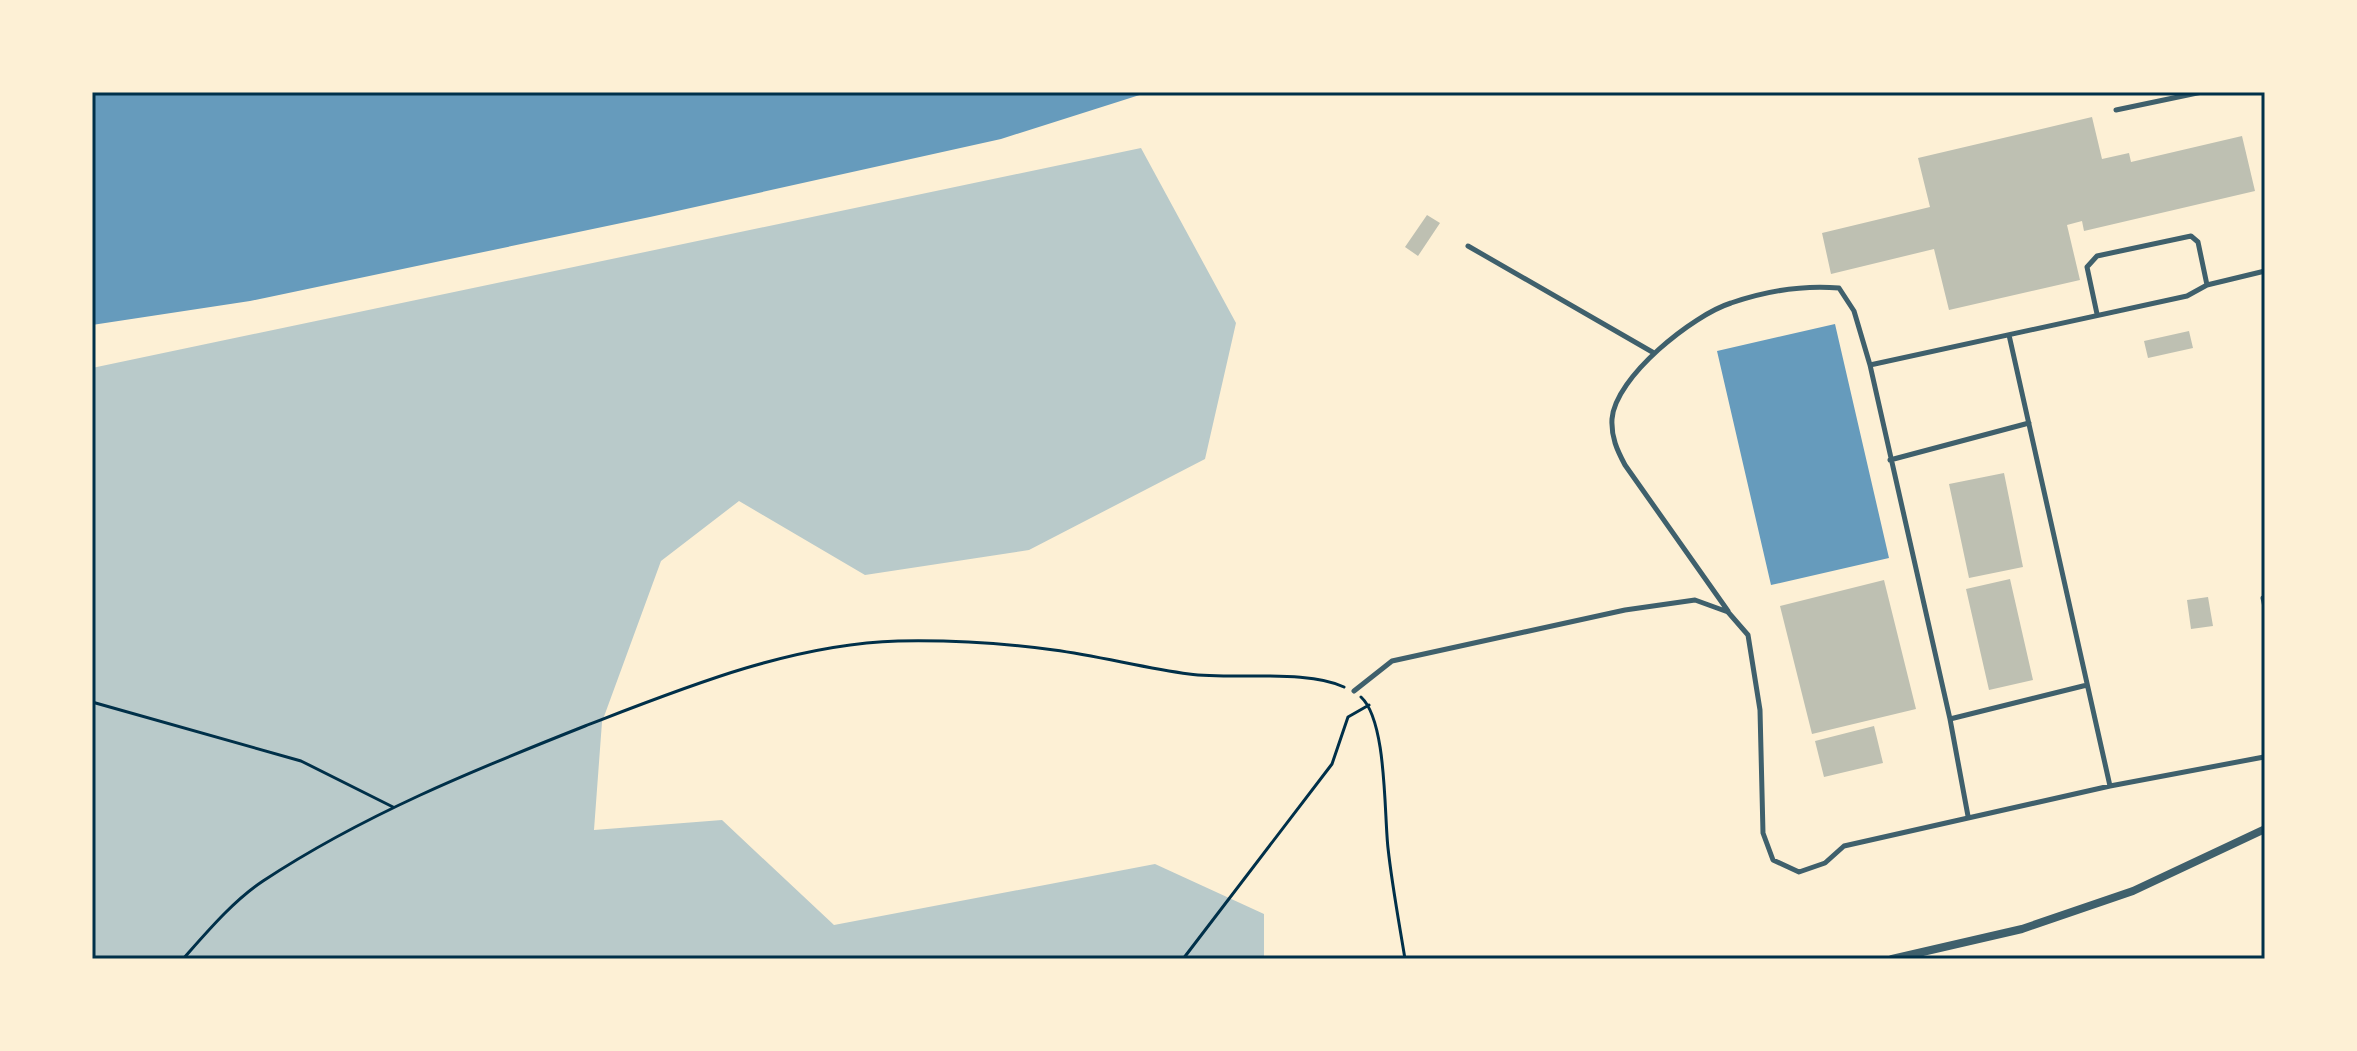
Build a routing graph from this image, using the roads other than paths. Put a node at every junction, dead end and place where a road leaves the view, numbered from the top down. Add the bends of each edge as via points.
1 (2202, 92) edge
2 (2116, 110) dead end
3 (1468, 246) dead end
4 (2265, 271) edge
5 (2207, 285) junction
6 (2097, 314) junction
7 (2009, 335) junction
8 (1654, 353) junction
9 (1870, 365) junction
10 (2029, 423) junction
11 (1890, 460) junction
12 (2263, 598) dead end
13 (2265, 607) edge
14 (1728, 612) junction
15 (2087, 685) junction
16 (1354, 691) road end
17 (1950, 719) junction
18 (2265, 756) edge
19 (2110, 786) junction
20 (1968, 816) junction
21 (2265, 829) edge
22 (1892, 959) edge

1 - 2 lane
3 - 8 lane
4 - 5 lane
5 - 6 lane via 2187,296
5 - 6 lane via 2198,242 2191,236 2097,256 2087,267
6 - 7 lane
7 - 9 lane
7 - 10 lane
8 - 9 lane via 1728,303 1805,286 1839,288 1854,311
8 - 14 lane via 1634,374 1612,416 1613,442
9 - 11 lane
10 - 11 lane
10 - 15 lane
11 - 17 lane
12 - 13 lane
14 - 16 lane via 1695,600 1625,610 1392,661
14 - 20 lane via 1748,635 1760,710 1763,833 1773,860 1799,872 1825,863 1844,846
15 - 17 lane
15 - 19 lane
17 - 20 lane
18 - 19 lane
19 - 20 lane
21 - 22 street via 2120,896 2022,929

